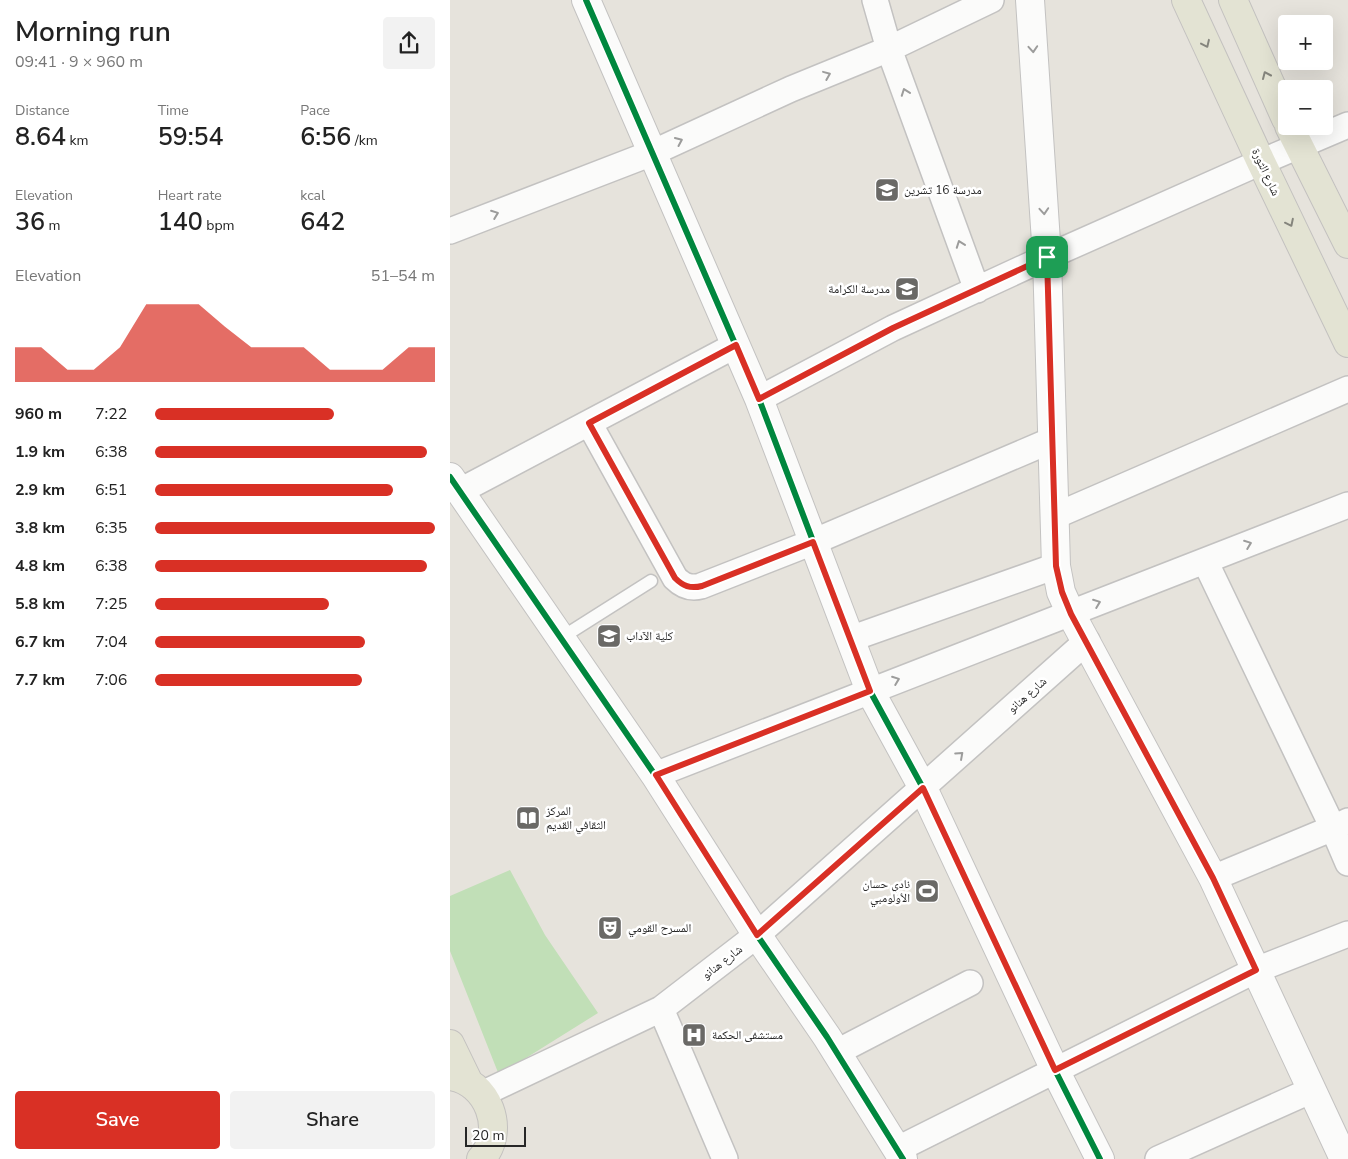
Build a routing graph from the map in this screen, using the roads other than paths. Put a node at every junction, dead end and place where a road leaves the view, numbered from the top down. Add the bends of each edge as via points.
1 (586, 0) edge
2 (875, 0) edge
3 (991, 0) edge
4 (1030, 0) edge
5 (1186, 0) edge
6 (1233, 0) edge
7 (889, 49) junction
8 (1278, 101) edge
9 (1348, 126) edge
10 (1294, 137) edge
11 (652, 153) junction
12 (1260, 162) junction
13 (450, 232) edge
14 (1348, 244) edge
15 (1047, 257) junction
16 (977, 290) junction
17 (1348, 343) edge
18 (736, 345) junction
19 (1348, 389) edge
20 (759, 399) junction
21 (589, 423) junction
22 (1052, 440) junction
23 (455, 484) edge
24 (1348, 505) edge
25 (1055, 516) junction
26 (813, 542) junction
27 (1205, 561) junction
28 (1056, 566) junction
29 (651, 581) dead end
30 (1071, 614) junction
31 (561, 638) junction
32 (850, 639) junction
33 (1087, 641) junction
34 (870, 691) junction
35 (656, 775) junction
36 (923, 788) junction
37 (1341, 825) edge
38 (1348, 863) edge
39 (1213, 878) junction
40 (1348, 934) edge
41 (757, 935) junction
42 (1256, 970) junction
43 (970, 983) dead end
44 (661, 1009) junction
45 (450, 1044) edge
46 (837, 1052) junction
47 (1055, 1070) junction
48 (467, 1084) edge
49 (1312, 1090) junction
50 (900, 1154) edge
51 (483, 1158) edge
52 (725, 1159) edge
53 (1100, 1159) edge
54 (1158, 1159) edge
55 (1344, 1159) edge

1 - 11 street
2 - 7 street
3 - 7 street
4 -> 15 street
5 -> 12 main road, شارع الثورة
8 -> 6 main road
11 -> 7 street via 791,89
16 -> 7 street
9 - 10 street
10 - 12 street
10 - 14 main road
13 -> 11 street
11 - 18 street
12 - 15 street
12 -> 17 main road, شارع الثورة
15 - 16 street
15 - 22 street
16 - 20 street via 893,328
18 - 20 street
18 - 21 street
19 - 25 street
20 - 26 street
21 - 23 street
21 - 26 street via 675,578 686,587 702,586
22 - 25 street
22 - 26 street
23 - 31 street
27 -> 24 street
25 - 28 street
26 - 32 street
30 -> 27 street
27 - 37 street
28 - 30 street
28 - 32 street
29 - 31 lane
30 - 33 street
34 -> 30 street
31 - 35 street
32 - 34 street
36 -> 33 street, شارع هنانو
33 - 39 street
34 - 35 street
34 - 36 street
35 - 41 street
36 - 41 street, شارع هنانو
36 - 47 street
37 - 38 street
37 - 39 street
39 - 42 street
40 - 42 street
41 - 44 street, شارع هنانو
41 - 46 street
42 - 47 street
42 - 49 street
43 - 46 street
44 - 48 street, شارع هنانو
44 - 52 street
45 - 48 main road
46 - 50 street
47 - 50 street
47 - 53 street
48 - 51 main road via 490,1109 491,1142
49 - 54 street
49 - 55 street

